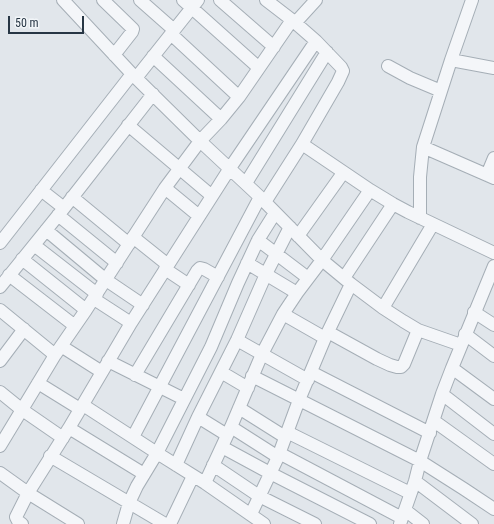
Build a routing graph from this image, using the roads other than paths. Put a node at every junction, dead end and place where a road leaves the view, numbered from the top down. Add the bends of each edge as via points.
1 (103, 0) edge
2 (140, 0) edge
3 (220, 0) edge
4 (266, 0) edge
5 (472, 0) edge
6 (67, 1) edge
7 (311, 2) edge
8 (191, 3) edge
9 (294, 22) junction
10 (172, 32) junction
11 (316, 41) junction
12 (274, 47) junction
13 (327, 52) junction
14 (114, 55) junction
15 (153, 56) junction
16 (451, 60) junction
17 (388, 66) dead end
18 (260, 68) junction
19 (494, 68) edge
20 (134, 76) junction
21 (441, 91) junction
22 (153, 94) junction
23 (239, 97) junction
24 (221, 119) junction
25 (128, 125) junction
26 (200, 140) junction
27 (302, 144) junction
28 (423, 147) junction
29 (494, 158) edge
30 (230, 168) junction
31 (179, 169) junction
32 (343, 173) junction
33 (490, 177) edge
34 (246, 183) junction
35 (165, 188) junction
36 (41, 190) junction
37 (370, 190) junction
38 (212, 196) junction
39 (72, 197) junction
40 (262, 200) junction
41 (393, 204) junction
42 (61, 211) junction
43 (275, 212) junction
44 (199, 216) junction
45 (420, 218) junction
46 (433, 224) junction
47 (46, 230) junction
48 (294, 232) junction
49 (258, 240) junction
50 (131, 241) junction
51 (0, 243) edge
52 (34, 245) junction
53 (276, 253) junction
54 (494, 253) edge
55 (22, 259) junction
56 (322, 260) junction
57 (117, 263) junction
58 (247, 263) junction
59 (494, 266) edge
60 (166, 267) junction
61 (266, 274) junction
62 (9, 275) junction
63 (218, 277) junction
64 (308, 278) junction
65 (106, 280) junction
66 (348, 281) junction
67 (189, 285) junction
68 (0, 287) edge
69 (490, 287) edge
70 (297, 294) junction
71 (95, 297) junction
72 (142, 305) junction
73 (383, 308) junction
74 (0, 310) edge
75 (86, 310) junction
76 (474, 312) junction
77 (283, 314) junction
78 (131, 323) junction
79 (75, 326) junction
80 (494, 326) edge
81 (24, 329) junction
82 (418, 330) junction
83 (327, 335) junction
84 (237, 340) junction
85 (463, 340) junction
86 (58, 351) junction
87 (262, 354) junction
88 (494, 356) edge
89 (0, 361) edge
90 (108, 361) junction
91 (452, 368) junction
92 (102, 372) junction
93 (221, 372) junction
94 (135, 375) junction
95 (310, 376) junction
96 (250, 382) junction
97 (38, 383) junction
98 (160, 387) junction
99 (0, 392) edge
100 (442, 394) junction
101 (184, 399) junction
102 (494, 399) edge
103 (299, 400) junction
104 (81, 407) junction
105 (239, 408) junction
106 (21, 409) junction
107 (198, 417) junction
108 (432, 427) junction
109 (229, 431) junction
110 (66, 433) junction
111 (494, 434) edge
112 (286, 435) junction
113 (133, 437) junction
114 (0, 446) edge
115 (222, 447) junction
116 (157, 453) junction
117 (278, 455) junction
118 (50, 456) junction
119 (420, 461) junction
120 (494, 464) edge
121 (176, 465) junction
122 (213, 465) junction
123 (0, 473) edge
124 (270, 473) junction
125 (144, 474) junction
126 (193, 476) junction
127 (415, 481) junction
128 (205, 483) junction
129 (28, 493) junction
130 (410, 493) junction
131 (259, 496) junction
132 (129, 503) junction
133 (494, 509) edge
134 (402, 518) edge
135 (258, 521) edge
136 (22, 524) edge
137 (78, 524) edge
138 (123, 524) edge
139 (165, 524) edge
140 (170, 524) edge
141 (315, 524) edge
142 (370, 524) edge
143 (423, 524) edge
144 (472, 524) edge

1 - 14 street via 133,29
2 - 10 street
3 - 12 street
4 - 9 street
5 - 16 street
6 - 14 street
7 - 9 street
8 - 10 street
8 - 18 street
9 - 11 street
9 - 12 street
10 - 15 street
10 - 23 street
11 - 13 street
11 - 30 street
12 - 18 street
13 - 27 street via 343,71
13 - 34 street
14 - 20 street
15 - 20 street
15 - 24 street
16 - 19 street
16 - 21 street
17 - 21 street
18 - 23 street
20 - 22 street
20 - 36 street
21 - 28 street
22 - 25 street
22 - 26 street
23 - 24 street
24 - 26 street
25 - 31 street
25 - 39 street
26 - 30 street
26 - 31 street
27 - 32 street
27 - 40 street
28 - 33 street
28 - 45 street
29 - 33 street
30 - 34 street
30 - 38 street
31 - 35 street
31 - 38 street
32 - 37 street
32 - 48 street
34 - 40 street
35 - 44 street
35 - 50 street
36 - 42 street
36 - 51 street
37 - 41 street
37 - 56 street
38 - 44 street
39 - 42 street
39 - 50 street
40 - 43 street
40 - 63 street
41 - 45 street
41 - 66 street
42 - 47 street
42 - 57 street
43 - 48 street
43 - 49 street
44 - 60 street
45 - 46 street
46 - 54 street
46 - 73 street
47 - 52 street
47 - 65 street
48 - 53 street
48 - 56 street
49 - 53 street
49 - 58 street
50 - 57 street
50 - 60 street
52 - 55 street
52 - 71 street
53 - 61 street
53 - 64 street
55 - 62 street
55 - 75 street
56 - 64 street
56 - 66 street
57 - 65 street
58 - 61 street
58 - 101 street via 211,347
59 - 69 street
60 - 67 street
60 - 72 street
61 - 70 street
61 - 84 street
62 - 68 street
62 - 79 street
63 - 67 street via 200,268
63 - 98 street
64 - 70 street
65 - 71 street
65 - 72 street
66 - 73 street
66 - 83 street
67 - 94 street
69 - 76 street
70 - 77 street
71 - 75 street
71 - 78 street
72 - 78 street
73 - 82 street
74 - 81 street
75 - 79 street
76 - 80 street
76 - 85 street
77 - 83 street
77 - 87 street
78 - 90 street
79 - 86 street
81 - 86 street
81 - 89 street
82 - 83 street via 401,367 390,365
82 - 85 street
83 - 95 street
84 - 87 street
84 - 93 street
85 - 88 street
85 - 91 street
86 - 92 street
86 - 97 street
87 - 95 street
87 - 96 street
90 - 92 street
90 - 94 street
91 - 100 street
91 - 102 street
92 - 104 street
93 - 96 street
93 - 107 street
94 - 98 street
95 - 103 street
95 - 108 street
96 - 103 street
96 - 105 street
97 - 104 street
97 - 106 street
98 - 101 street
98 - 113 street
99 - 106 street
100 - 108 street
100 - 111 street
101 - 116 street
103 - 112 street
103 - 119 street
104 - 110 street
104 - 113 street
105 - 109 street
105 - 112 street
106 - 110 street
106 - 114 street
107 - 109 street
107 - 121 street
108 - 119 street
108 - 120 street
109 - 115 street
109 - 117 street
110 - 118 street
110 - 125 street
112 - 117 street
112 - 130 street
113 - 116 street
115 - 122 street
115 - 124 street
116 - 121 street
116 - 125 street
117 - 124 street
117 - 134 street
118 - 129 street
118 - 132 street
119 - 127 street
119 - 133 street
121 - 126 street
122 - 128 street
122 - 131 street
123 - 129 street
124 - 131 street
124 - 142 street
125 - 132 street
126 - 128 street
126 - 140 street
127 - 130 street
127 - 144 street
128 - 135 street
129 - 136 street via 16,517
129 - 137 street
130 - 134 street
131 - 135 street
131 - 141 street
132 - 138 street
132 - 139 street
134 - 143 street

